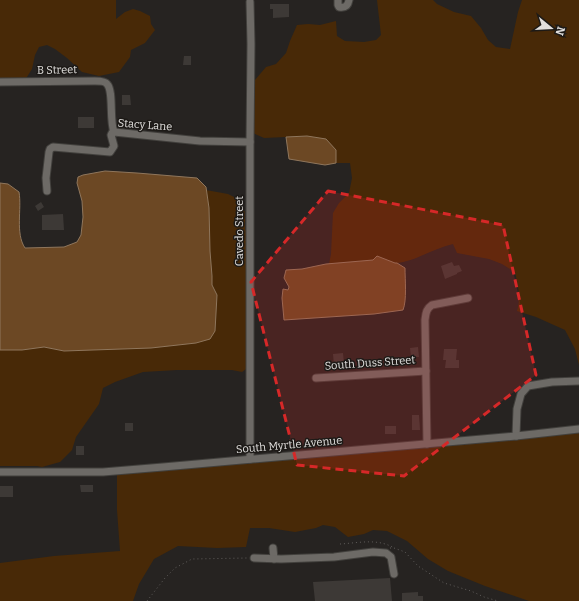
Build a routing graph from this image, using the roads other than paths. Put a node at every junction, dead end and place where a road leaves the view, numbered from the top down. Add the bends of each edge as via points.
1 (338, 0) edge
2 (349, 0) edge
3 (250, 2) dead end
4 (0, 82) edge
5 (114, 132) junction
6 (250, 142) junction
7 (47, 191) dead end
8 (468, 298) dead end
9 (426, 371) junction
10 (316, 378) dead end
11 (579, 381) edge
12 (579, 429) edge
13 (516, 436) junction
14 (426, 444) junction
15 (250, 459) junction
16 (0, 472) edge
17 (273, 548) dead end
18 (254, 558) road end
19 (274, 559) junction
20 (394, 574) dead end

1 - 2 street via 339,7 347,5
3 - 6 street, Cavedo Street
4 - 5 street, B Street via 103,82 110,90
5 - 6 street, Stacy Lane via 200,141
5 - 7 street, Stacy Lane via 114,146 110,152 51,148 46,178
6 - 15 street, Cavedo Street
8 - 9 street via 428,308 424,320
9 - 10 street, South Duss Street
9 - 14 street
11 - 13 street via 528,386 521,394 517,409
12 - 13 street, South Myrtle Avenue
13 - 14 street, South Myrtle Avenue
14 - 15 street, South Myrtle Avenue
15 - 16 street, South Myrtle Avenue via 103,472
17 - 19 street
18 - 19 street
19 - 20 street via 386,553 391,557

